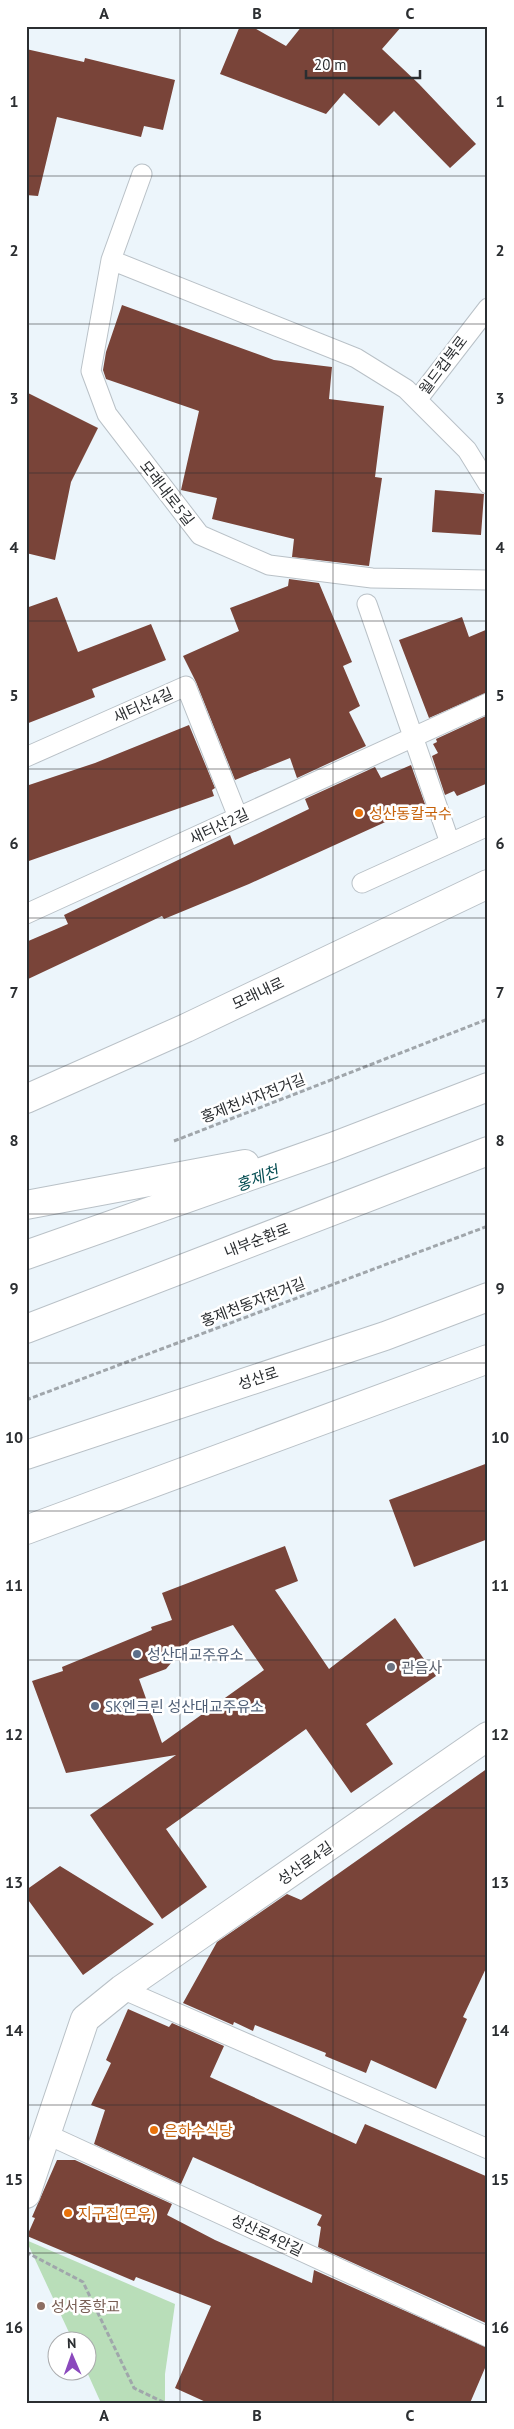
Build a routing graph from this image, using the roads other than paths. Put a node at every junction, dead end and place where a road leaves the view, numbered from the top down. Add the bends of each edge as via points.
1 (142, 174) dead end
2 (111, 260) junction
3 (488, 308) edge
4 (417, 400) junction
5 (488, 484) edge
6 (488, 580) edge
7 (367, 604) dead end
8 (488, 703) edge
9 (412, 737) junction
10 (26, 757) edge
11 (238, 817) junction
12 (488, 826) edge
13 (450, 843) junction
14 (362, 883) dead end
15 (488, 884) edge
16 (26, 914) edge
17 (488, 1086) edge
18 (26, 1099) edge
19 (332, 1147) junction
20 (488, 1151) edge
21 (26, 1205) edge
22 (26, 1255) edge
23 (488, 1297) edge
24 (26, 1330) edge
25 (482, 1365) edge
26 (26, 1455) edge
27 (26, 1530) edge
28 (488, 1736) edge
29 (122, 1989) junction
30 (46, 2134) junction
31 (488, 2149) edge
32 (26, 2194) edge
33 (488, 2337) edge

1 - 2 lane, 모래내로5길
2 - 4 lane via 356,358 406,388
2 - 6 lane, 모래내로5길 via 91,371 107,414 200,535 269,565 372,578
3 - 4 lane, 월드컵북로
4 - 5 lane via 467,450
7 - 9 lane
8 - 9 lane, 새터산2길
9 - 11 lane, 새터산2길
9 - 13 lane
10 - 11 lane, 새터산4길 via 186,686
11 - 16 lane, 새터산2길
12 - 13 lane
13 - 14 lane
15 - 18 main road, 모래내로 via 186,1028
17 - 19 main road
19 - 21 main road
19 - 22 main road
20 - 24 main road, 내부순환로
23 - 26 main road, 성산로 via 385,1336
25 - 27 main road
28 - 29 main road, 성산로4길
29 - 30 main road, 성산로4길 via 85,2019
29 - 31 lane
30 - 32 main road, 성산로4길
30 - 33 lane, 성산로4안길

